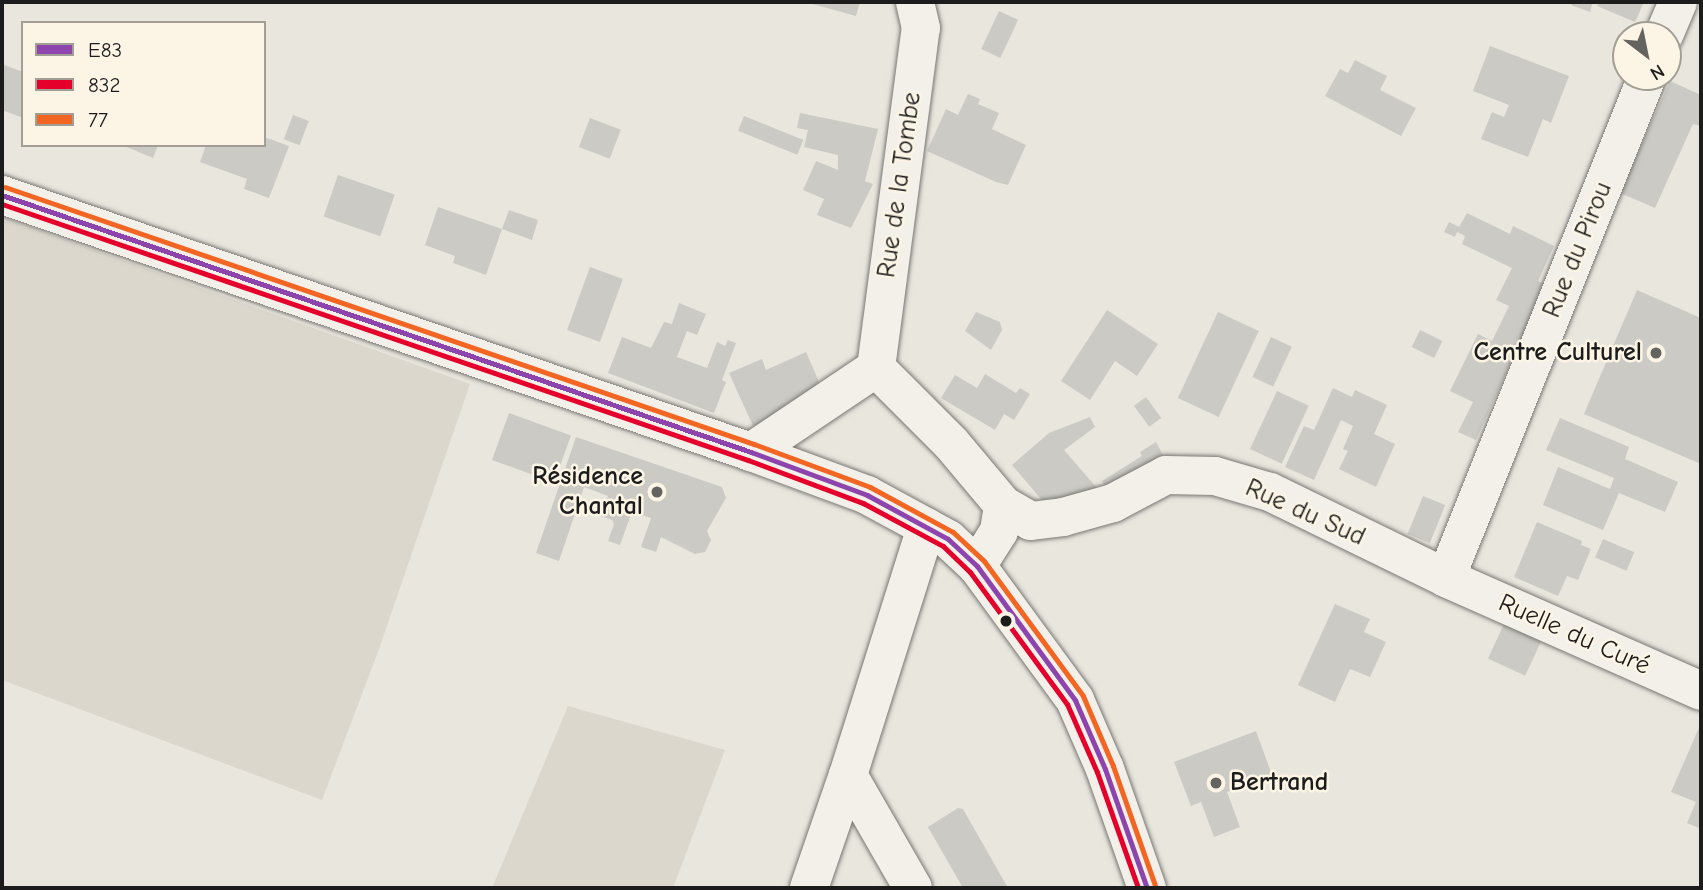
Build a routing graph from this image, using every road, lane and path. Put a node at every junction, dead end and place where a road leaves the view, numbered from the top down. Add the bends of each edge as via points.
1 (915, 2) edge
2 (1678, 2) edge
3 (1670, 21) edge
4 (1641, 91) edge
5 (2, 195) edge
6 (876, 368) junction
7 (751, 452) junction
8 (1003, 505) junction
9 (937, 533) junction
10 (977, 566) junction
11 (1446, 578) junction
12 (1701, 691) edge
13 (848, 775) junction
14 (809, 888) edge
15 (913, 888) edge
16 (1147, 888) edge

1 - 6 street, Rue de la Tombe via 921,28
2 - 3 street
4 - 11 street, Rue du Pirou
5 - 7 street
6 - 7 street
6 - 8 street, Rue du Sud via 951,443
7 - 9 street via 867,495
8 - 9 street
8 - 10 street via 999,531
8 - 11 street, Rue du Sud via 1031,521 1063,517 1113,503 1166,475 1215,475 1270,492
9 - 10 street
9 - 13 street
10 - 16 street via 1075,700
11 - 12 street, Ruelle du Curé
13 - 14 street
13 - 15 street

